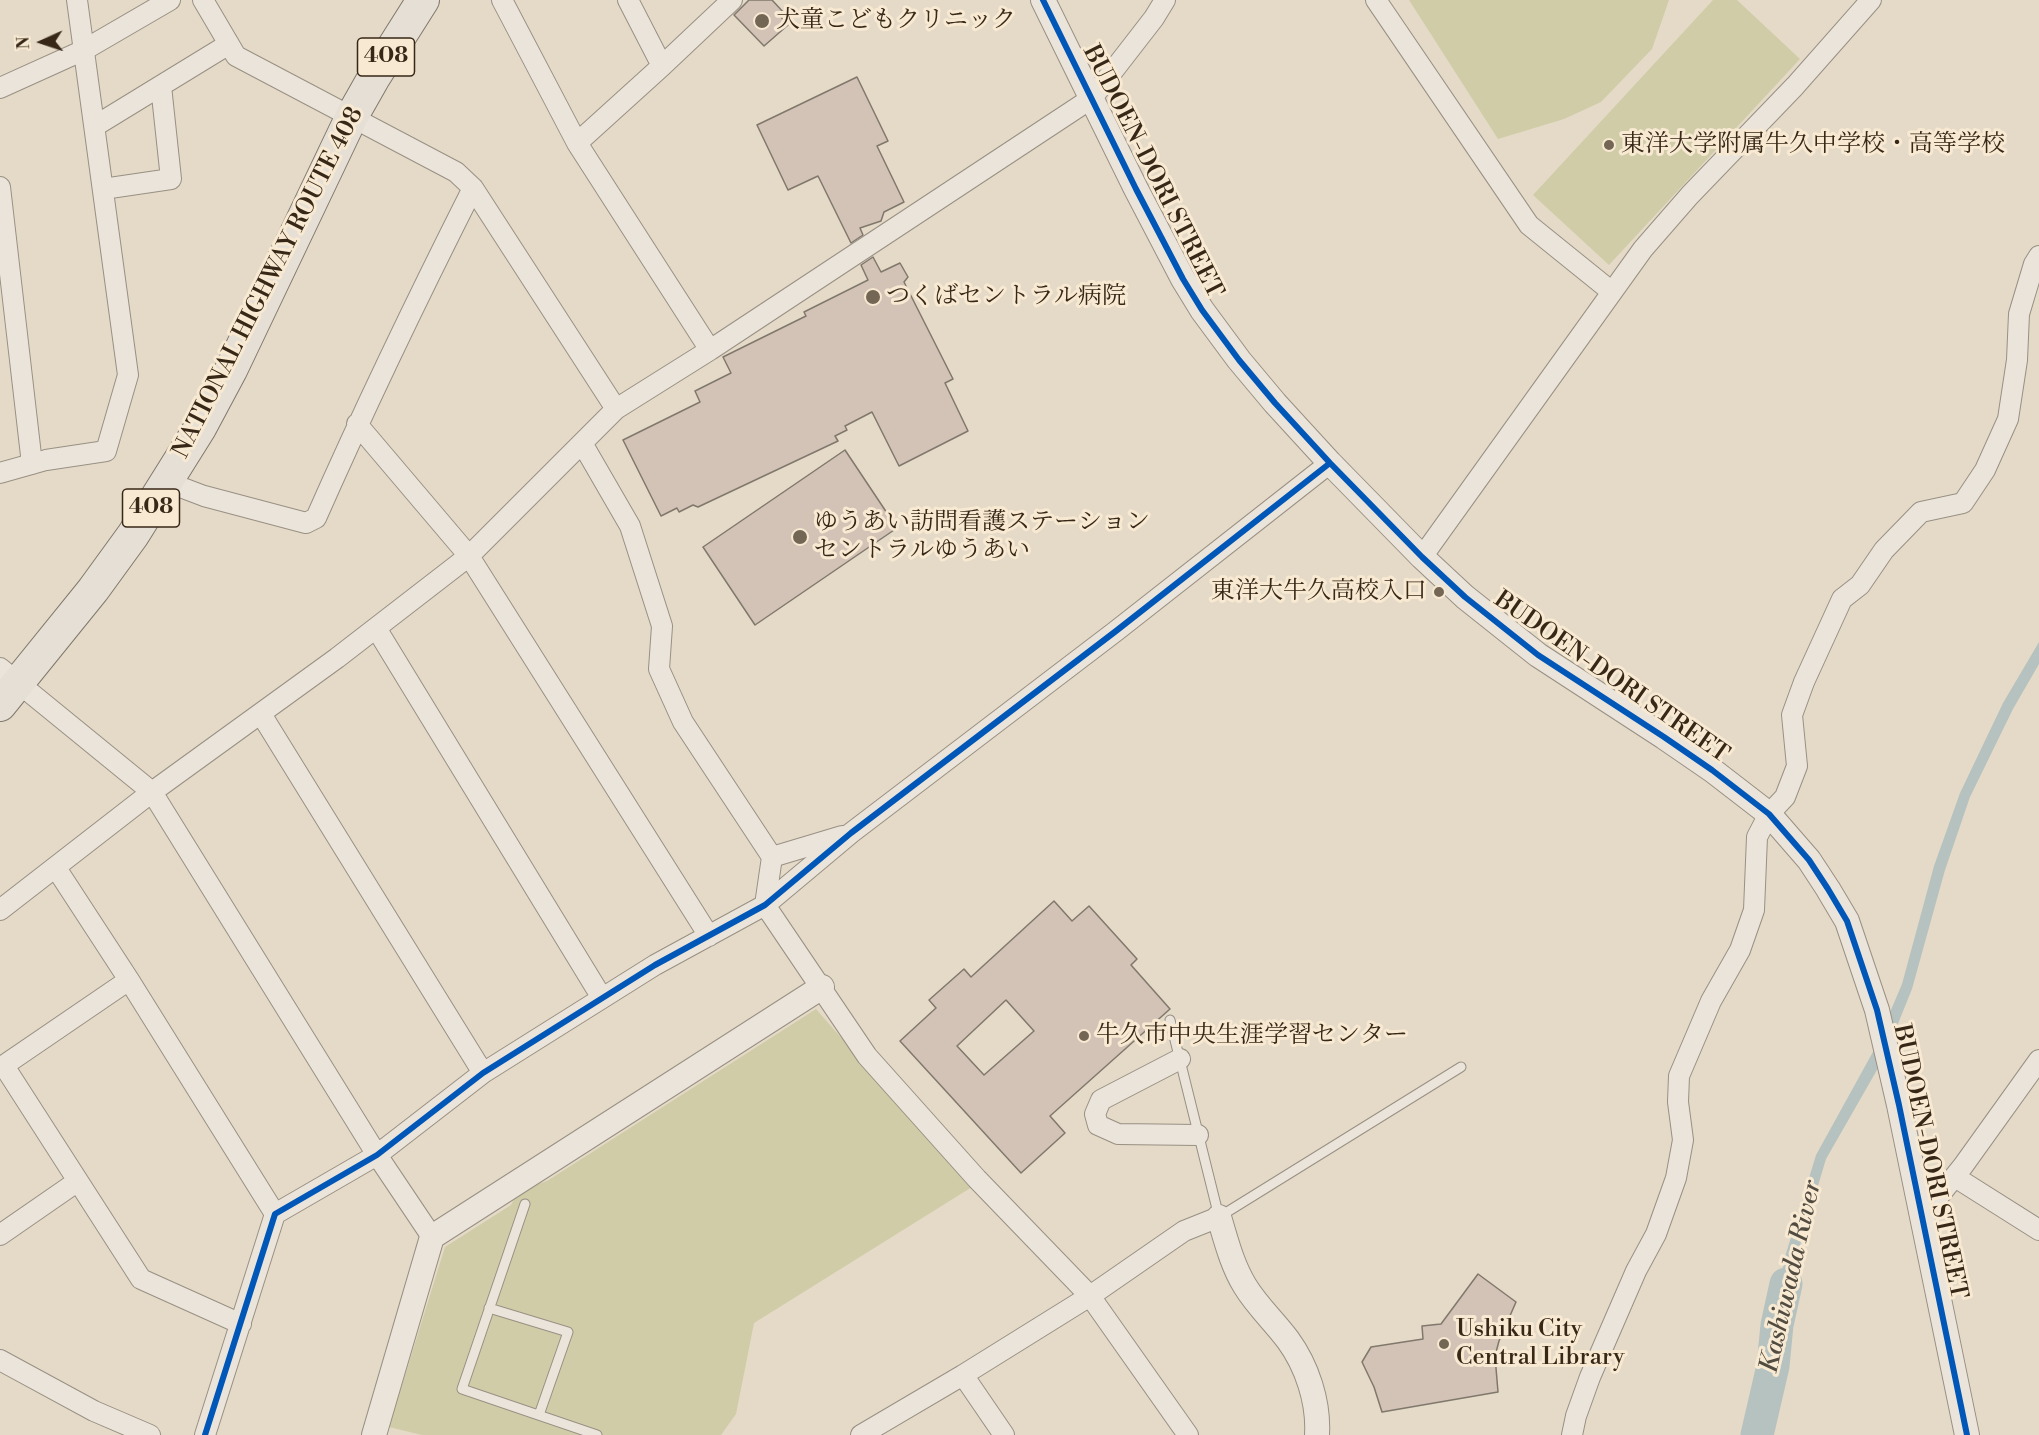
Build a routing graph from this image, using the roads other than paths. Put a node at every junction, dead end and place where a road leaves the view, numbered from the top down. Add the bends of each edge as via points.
1 (77, 0) edge
2 (170, 0) edge
3 (203, 0) edge
4 (423, 0) edge
5 (502, 0) edge
6 (628, 0) edge
7 (732, 0) edge
8 (1043, 0) edge
9 (1165, 0) edge
10 (1376, 0) edge
11 (1871, 0) edge
12 (229, 44) junction
13 (84, 50) junction
14 (662, 66) junction
15 (161, 86) junction
16 (0, 88) edge
17 (1092, 98) junction
18 (352, 116) junction
19 (95, 126) junction
20 (577, 143) junction
21 (0, 188) edge
22 (473, 188) junction
23 (103, 189) junction
24 (2039, 256) edge
25 (1612, 292) junction
26 (710, 350) junction
27 (616, 409) junction
28 (357, 424) junction
29 (582, 443) junction
30 (1330, 463) junction
31 (32, 464) junction
32 (0, 472) edge
33 (167, 482) junction
34 (469, 556) junction
35 (1422, 557) junction
36 (376, 628) junction
37 (6, 685) edge
38 (261, 714) junction
39 (152, 792) junction
40 (1769, 814) junction
41 (851, 833) junction
42 (772, 857) junction
43 (56, 868) junction
44 (765, 904) junction
45 (0, 910) edge
46 (709, 936) junction
47 (129, 980) junction
48 (822, 987) junction
49 (602, 998) junction
50 (1170, 1020) dead end
51 (1180, 1059) junction
52 (2039, 1060) edge
53 (2, 1067) edge
54 (1461, 1067) dead end
55 (483, 1073) junction
56 (1198, 1136) junction
57 (377, 1155) junction
58 (1955, 1177) junction
59 (78, 1181) junction
60 (525, 1204) dead end
61 (275, 1214) junction
62 (1922, 1216) junction
63 (1219, 1217) junction
64 (2039, 1230) edge
65 (0, 1235) edge
66 (432, 1237) junction
67 (1090, 1296) junction
68 (489, 1308) junction
69 (241, 1324) junction
70 (0, 1360) edge
71 (963, 1375) junction
72 (539, 1415) junction
73 (150, 1435) edge
74 (205, 1435) edge
75 (374, 1435) edge
76 (597, 1435) edge
77 (861, 1435) edge
78 (1004, 1435) edge
79 (1188, 1435) edge
80 (1317, 1435) edge
81 (1572, 1435) edge
82 (1967, 1435) edge

1 - 13 street
2 - 13 street
3 - 12 street
4 - 18 highway, NATIONAL HIGHWAY ROUTE 408 / 408
5 - 20 street
6 - 14 street
7 - 14 street
8 - 17 street, BUDOEN-DORI STREET
9 - 17 street
10 - 25 street via 1529,225
11 - 25 street via 1690,195
12 - 15 street
12 - 18 street via 236,56
13 - 16 street
13 - 19 street
14 - 20 street
15 - 19 street
15 - 23 street via 171,179
17 - 26 street
17 - 30 street, BUDOEN-DORI STREET via 1202,310 1239,360
18 - 22 street via 456,172
18 - 33 highway, NATIONAL HIGHWAY ROUTE 408 / 408 via 231,370
19 - 23 street
20 - 26 street
21 - 31 street
22 - 27 street
22 - 28 street
23 - 31 street via 129,375 106,451
24 - 40 street via 2019,314 2008,419 1985,470 1963,503 1921,512 1884,550 1860,585 1842,599 1792,715 1797,766 1785,797
25 - 35 street
26 - 27 street
27 - 29 street
28 - 33 street via 316,518 306,523
28 - 34 street
29 - 34 street
29 - 42 street via 630,526 662,626 659,669 683,722
30 - 35 street, BUDOEN-DORI STREET
30 - 41 street
31 - 32 street
33 - 37 highway, NATIONAL HIGHWAY ROUTE 408 / 408 via 93,590
34 - 36 street
34 - 46 street
35 - 40 street, BUDOEN-DORI STREET via 1538,655 1702,763
36 - 38 street
36 - 49 street
37 - 39 street
38 - 39 street
38 - 55 street
39 - 43 street
39 - 57 street
40 - 62 street, BUDOEN-DORI STREET via 1809,860 1855,941 1877,1010
40 - 81 street via 1757,837 1754,910 1740,950 1712,1001 1679,1077 1683,1140 1676,1178 1656,1234 1590,1377
41 - 42 street
41 - 44 street
42 - 44 street
43 - 45 street
43 - 47 street
44 - 46 street
44 - 48 street
46 - 49 street
47 - 53 street
47 - 61 street
48 - 66 street
48 - 67 street via 867,1056 977,1179
49 - 55 street
50 - 51 lane
51 - 56 lane
51 - 56 street via 1101,1100 1095,1114 1098,1125 1118,1134
52 - 58 street
53 - 59 street
54 - 63 lane
55 - 57 street
56 - 63 lane
57 - 61 street
57 - 66 street
58 - 62 street
58 - 64 street
59 - 65 street
59 - 69 street via 141,1279
60 - 68 lane
61 - 69 street
62 - 82 street, BUDOEN-DORI STREET
63 - 67 street via 1184,1232
63 - 80 street via 1244,1285 1302,1365 1314,1394
66 - 75 street
67 - 71 street
67 - 79 street
68 - 72 lane via 462,1389
68 - 72 lane via 568,1332
69 - 74 street
70 - 73 street via 94,1411
71 - 77 street
71 - 78 street
72 - 76 lane

